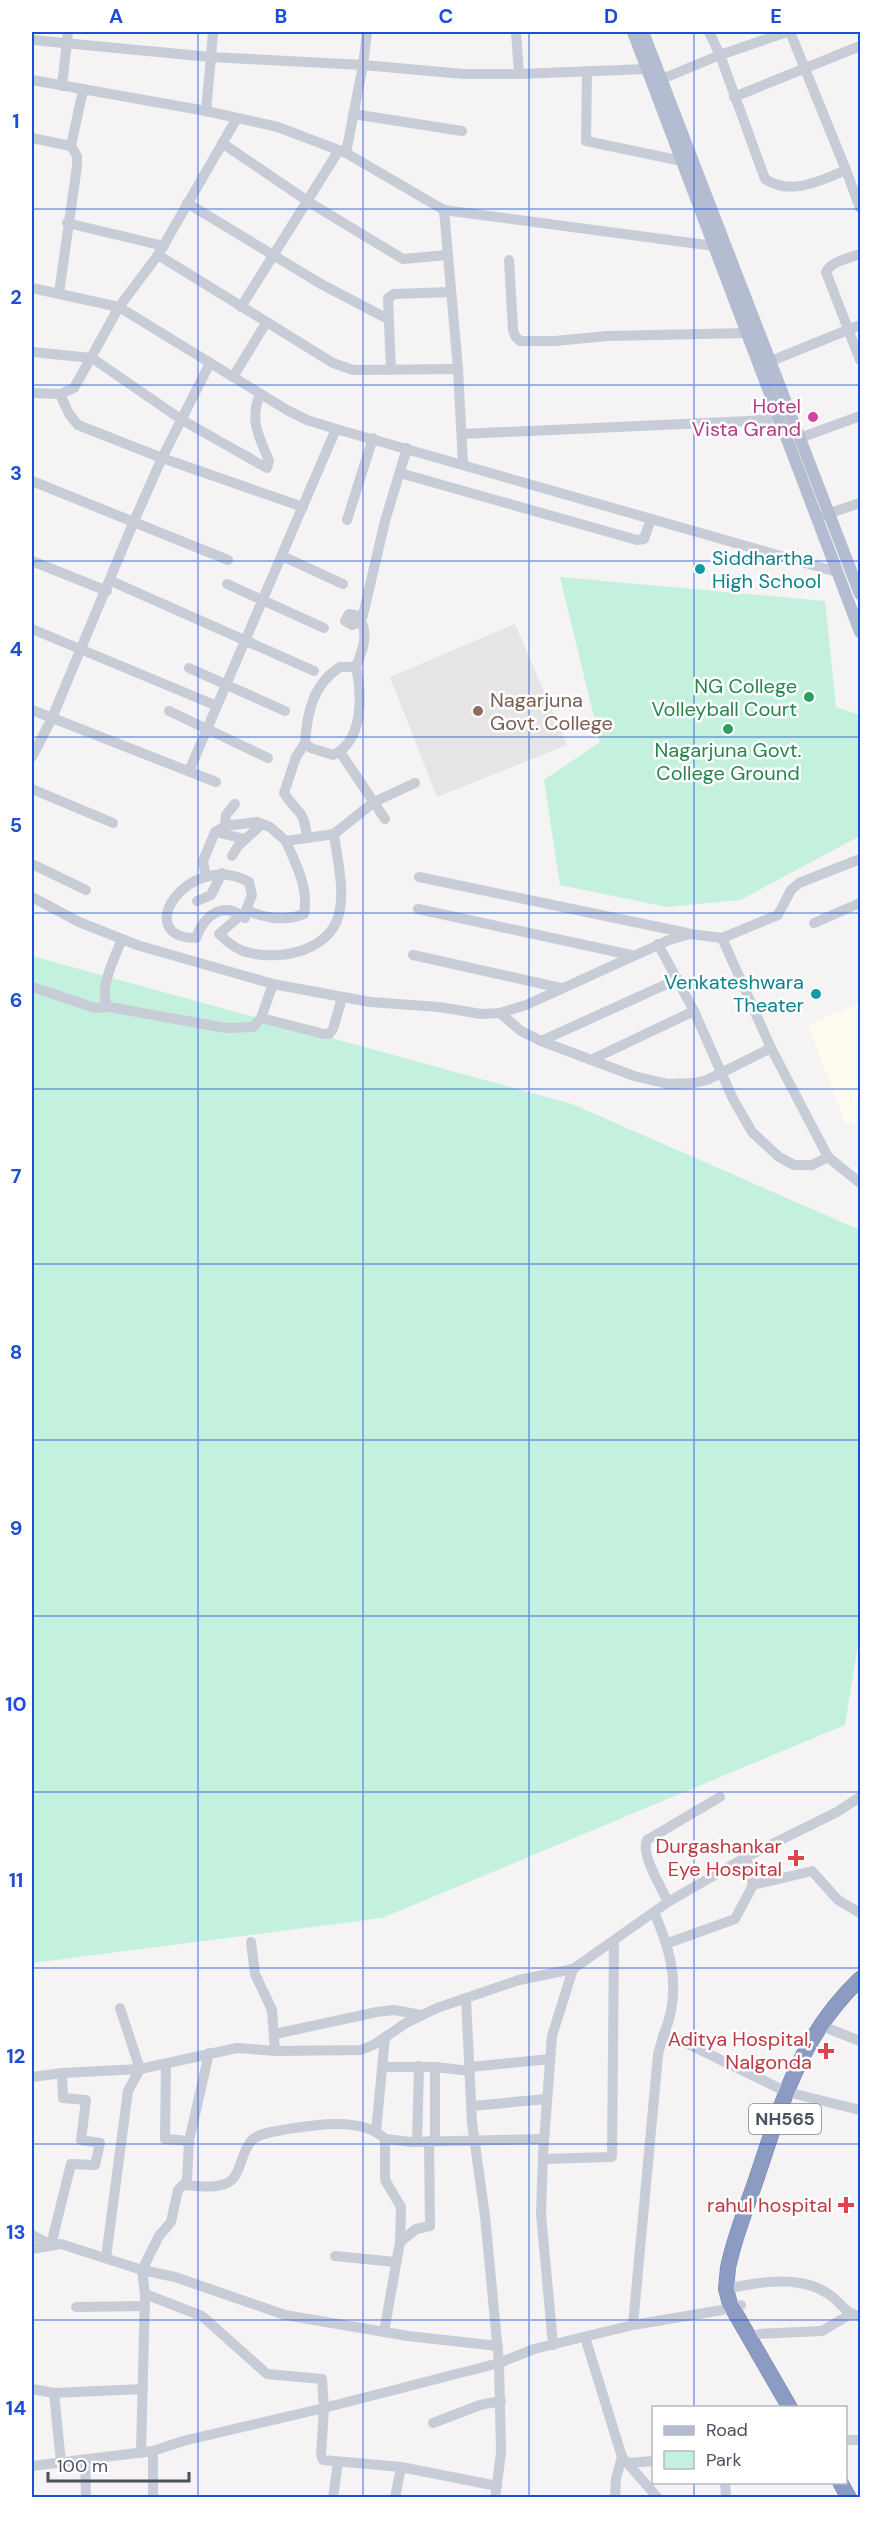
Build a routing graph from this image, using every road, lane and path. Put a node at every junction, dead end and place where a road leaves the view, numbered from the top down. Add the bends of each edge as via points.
1 (68, 32) edge
2 (213, 32) edge
3 (367, 32) edge
4 (516, 32) edge
5 (633, 32) edge
6 (644, 32) edge
7 (709, 32) edge
8 (788, 32) edge
9 (32, 40) edge
10 (67, 43) junction
11 (861, 46) edge
12 (720, 54) junction
13 (211, 57) junction
14 (363, 65) junction
15 (647, 69) junction
16 (805, 70) junction
17 (587, 71) junction
18 (519, 74) junction
19 (662, 79) junction
20 (32, 80) edge
21 (62, 86) junction
22 (83, 90) junction
23 (734, 97) junction
24 (206, 111) junction
25 (353, 114) junction
26 (237, 118) junction
27 (462, 130) dead end
28 (32, 138) edge
29 (222, 143) junction
30 (71, 146) junction
31 (343, 151) junction
32 (682, 161) junction
33 (846, 170) junction
34 (308, 201) junction
35 (188, 203) junction
36 (860, 203) edge
37 (444, 210) junction
38 (68, 223) junction
39 (714, 246) junction
40 (161, 250) junction
41 (861, 254) edge
42 (274, 255) junction
43 (447, 255) junction
44 (509, 260) dead end
45 (32, 288) edge
46 (451, 292) junction
47 (59, 293) junction
48 (119, 307) junction
49 (241, 307) junction
50 (388, 319) junction
51 (266, 323) junction
52 (861, 325) edge
53 (848, 331) junction
54 (747, 333) junction
55 (32, 352) edge
56 (92, 358) junction
57 (861, 360) edge
58 (771, 361) junction
59 (210, 363) junction
60 (458, 369) junction
61 (392, 370) junction
62 (233, 377) junction
63 (32, 393) edge
64 (60, 394) junction
65 (260, 394) junction
66 (861, 416) edge
67 (779, 418) junction
68 (182, 420) junction
69 (336, 429) junction
70 (462, 434) junction
71 (373, 438) junction
72 (800, 438) junction
73 (407, 448) junction
74 (162, 458) junction
75 (463, 464) junction
76 (400, 473) junction
77 (32, 481) edge
78 (861, 503) edge
79 (303, 507) junction
80 (830, 513) junction
81 (815, 518) junction
82 (651, 519) junction
83 (347, 520) dead end
84 (134, 521) junction
85 (282, 556) junction
86 (228, 560) dead end
87 (32, 561) edge
88 (837, 572) junction
89 (227, 584) dead end
90 (343, 584) dead end
91 (109, 586) junction
92 (861, 594) edge
93 (263, 600) junction
94 (324, 628) dead end
95 (32, 629) edge
96 (861, 632) edge
97 (245, 641) junction
98 (82, 649) junction
99 (356, 667) junction
100 (189, 668) dead end
101 (314, 671) dead end
102 (225, 686) junction
103 (217, 706) junction
104 (32, 710) edge
105 (169, 711) dead end
106 (285, 711) dead end
107 (52, 718) junction
108 (206, 730) junction
109 (305, 743) junction
110 (340, 752) junction
111 (32, 757) edge
112 (268, 758) dead end
113 (189, 771) junction
114 (216, 782) dead end
115 (415, 783) dead end
116 (32, 789) edge
117 (374, 802) junction
118 (235, 804) dead end
119 (386, 819) dead end
120 (113, 822) dead end
121 (262, 824) junction
122 (220, 829) junction
123 (334, 834) junction
124 (245, 838) junction
125 (307, 838) junction
126 (286, 841) junction
127 (232, 856) dead end
128 (861, 859) edge
129 (32, 864) edge
130 (222, 873) junction
131 (206, 877) junction
132 (418, 877) dead end
133 (86, 890) dead end
134 (32, 897) edge
135 (196, 901) dead end
136 (861, 903) edge
137 (418, 909) dead end
138 (241, 911) junction
139 (814, 923) dead end
140 (690, 934) junction
141 (722, 938) junction
142 (122, 939) junction
143 (658, 944) junction
144 (632, 955) junction
145 (413, 956) dead end
146 (678, 979) junction
147 (273, 984) junction
148 (32, 987) edge
149 (562, 988) junction
150 (342, 998) junction
151 (109, 1007) junction
152 (694, 1011) junction
153 (500, 1013) junction
154 (261, 1018) junction
155 (541, 1041) junction
156 (771, 1048) junction
157 (591, 1060) junction
158 (723, 1073) junction
159 (828, 1156) junction
160 (861, 1183) edge
161 (720, 1797) dead end
162 (861, 1797) edge
163 (746, 1857) junction
164 (753, 1885) junction
165 (668, 1902) junction
166 (654, 1912) junction
167 (861, 1913) edge
168 (614, 1941) junction
169 (251, 1942) dead end
170 (668, 1943) junction
171 (573, 1969) junction
172 (861, 1979) edge
173 (861, 1989) edge
174 (466, 1998) junction
175 (120, 2007) dead end
176 (421, 2015) junction
177 (826, 2028) junction
178 (275, 2034) junction
179 (663, 2035) junction
180 (385, 2037) junction
181 (861, 2041) edge
182 (275, 2051) junction
183 (209, 2053) junction
184 (550, 2059) junction
185 (166, 2065) junction
186 (419, 2066) junction
187 (384, 2067) junction
188 (435, 2067) junction
189 (140, 2069) junction
190 (470, 2069) junction
191 (62, 2073) junction
192 (32, 2077) edge
193 (791, 2093) junction
194 (546, 2099) junction
195 (472, 2106) junction
196 (861, 2110) edge
197 (381, 2136) junction
198 (544, 2139) junction
199 (189, 2141) junction
200 (432, 2141) junction
201 (474, 2141) junction
202 (417, 2142) junction
203 (543, 2158) junction
204 (185, 2185) junction
205 (32, 2235) edge
206 (400, 2242) junction
207 (51, 2245) junction
208 (32, 2249) edge
209 (335, 2256) dead end
210 (106, 2257) junction
211 (395, 2262) junction
212 (142, 2270) junction
213 (145, 2294) junction
214 (731, 2299) junction
215 (145, 2306) junction
216 (76, 2307) dead end
217 (855, 2315) edge
218 (633, 2325) junction
219 (384, 2332) junction
220 (759, 2334) junction
221 (585, 2337) junction
222 (553, 2345) junction
223 (498, 2346) junction
224 (499, 2362) junction
225 (143, 2389) junction
226 (32, 2390) edge
227 (54, 2393) junction
228 (501, 2401) junction
229 (789, 2406) edge
230 (798, 2406) edge
231 (324, 2408) junction
232 (433, 2423) dead end
233 (153, 2451) junction
234 (141, 2453) junction
235 (85, 2459) junction
236 (625, 2460) junction
237 (652, 2461) edge
238 (338, 2462) junction
239 (61, 2463) junction
240 (32, 2466) edge
241 (401, 2468) junction
242 (833, 2484) edge
243 (841, 2484) edge
244 (497, 2486) junction
245 (86, 2498) edge
246 (153, 2498) edge
247 (333, 2498) edge
248 (395, 2498) edge
249 (495, 2498) edge
250 (615, 2498) edge
251 (658, 2498) edge
252 (840, 2498) edge
253 (849, 2498) edge

1 - 10 street
2 - 13 street
3 - 14 street
4 - 18 street
5 - 15 main road
6 - 19 main road
7 - 12 street
8 - 12 street
8 - 16 street
9 - 10 street
10 - 13 street
10 - 21 street
11 - 16 street
12 - 19 street
12 - 23 street
13 - 14 street
13 - 24 street
14 - 18 street via 464,74
14 - 25 street
15 - 17 street
15 - 32 main road
16 - 23 street
16 - 33 street
17 - 18 street
17 - 32 street via 586,141
19 - 58 main road
20 - 21 street
21 - 22 street
22 - 24 street
22 - 30 street
23 - 33 street via 765,179 793,187
24 - 26 street
25 - 27 street
25 - 31 street
26 - 29 street
26 - 31 street via 278,127
28 - 30 street
29 - 34 street
29 - 35 street
30 - 38 street via 78,160
31 - 34 street
31 - 37 street
32 - 39 main road
33 - 36 street
34 - 42 street
34 - 43 street via 403,259
35 - 40 street
35 - 42 street
37 - 39 street
37 - 43 street
38 - 40 street
38 - 47 street
39 - 54 main road
40 - 48 street
40 - 49 street
41 - 53 street via 830,266 826,272
42 - 49 street
42 - 50 street
43 - 46 street
44 - 54 street via 513,330 520,341
45 - 47 street
46 - 50 street via 390,295
46 - 60 street
47 - 48 street
48 - 56 street
48 - 59 street
49 - 51 street
50 - 61 street
51 - 61 street via 333,363 353,370
51 - 62 street
52 - 53 street
53 - 57 street
53 - 58 street
54 - 67 main road
55 - 56 street
56 - 64 street via 74,388
56 - 68 street
58 - 72 main road
59 - 62 street
59 - 68 street
60 - 61 street
60 - 70 street
62 - 65 street
63 - 64 street
64 - 74 street via 78,425
65 - 68 street via 254,421 269,461 267,468
65 - 69 street via 307,420
66 - 72 street
67 - 70 street
67 - 81 main road
68 - 74 street
69 - 71 street
69 - 79 street
70 - 75 street
71 - 73 street
71 - 83 street
72 - 80 main road
73 - 75 street
73 - 76 street
74 - 79 street
74 - 84 street
75 - 82 street
76 - 82 street via 637,540 645,537
76 - 99 street via 360,622 364,642
77 - 84 street
78 - 80 street
79 - 85 street
80 - 81 street
80 - 92 main road
81 - 88 main road
82 - 88 street
84 - 86 street
84 - 91 street
85 - 90 street
85 - 93 street
87 - 91 street
88 - 96 main road
89 - 93 street
91 - 97 street
91 - 98 street
93 - 94 street
93 - 97 street
95 - 98 street
97 - 101 street
97 - 102 street
98 - 103 street
98 - 107 street
99 - 109 street via 340,667 324,679 310,707
99 - 110 street via 361,689 356,729
100 - 102 street
102 - 103 street
102 - 106 street
103 - 108 street
104 - 107 street
105 - 108 street
107 - 111 street
107 - 113 street
108 - 112 street
108 - 113 street
109 - 110 street via 333,755
109 - 125 street via 284,793 303,815
110 - 117 street
113 - 114 street
115 - 117 street
116 - 120 street
117 - 119 street
117 - 123 street
118 - 122 street
121 - 122 street via 243,822
121 - 124 street
121 - 126 street
122 - 124 street
122 - 131 street via 203,861
123 - 125 street
123 - 138 street via 340,909 328,935 312,947 289,953 249,953 219,934
124 - 127 street
125 - 126 street
126 - 138 street via 304,884 304,914 272,919
128 - 141 street via 799,883 778,915
129 - 133 street
130 - 131 street
130 - 135 street via 211,895
130 - 138 street via 249,882 252,895
131 - 138 street via 178,893 170,904 166,918 174,934 196,938 193,931 210,914
132 - 140 street
134 - 142 street
136 - 139 street
137 - 144 street
140 - 141 street
140 - 143 street
141 - 156 street
142 - 147 street
142 - 151 street via 104,988
143 - 144 street
143 - 146 street
144 - 149 street
145 - 149 street
146 - 152 street
146 - 155 street
147 - 150 street
147 - 154 street
148 - 151 street via 94,1008
149 - 153 street
150 - 153 street
150 - 154 street via 329,1034
151 - 154 street via 226,1028 253,1027
152 - 157 street
152 - 158 street
153 - 155 street via 521,1031
155 - 157 street
156 - 158 street
156 - 159 street
157 - 158 street via 668,1084 694,1083
158 - 159 street via 752,1132 779,1157 805,1167
159 - 160 street
161 - 165 street via 645,1844 646,1855
162 - 163 street
163 - 164 street
163 - 165 street
164 - 167 street via 812,1871 838,1900
164 - 170 street via 735,1919
165 - 166 street
166 - 168 street
166 - 170 street
168 - 171 street
168 - 203 street via 612,2157
169 - 178 street via 255,1974 272,2010
170 - 179 street via 673,1998
171 - 174 street via 519,1980
171 - 184 street via 552,2036
172 - 193 highway, NH565 via 819,2025 805,2050
173 - 177 highway, NH565
174 - 176 street
174 - 190 street
175 - 189 street
176 - 178 street via 394,2010 377,2012
176 - 180 street
177 - 181 street
177 - 193 highway, NH565
178 - 182 street
179 - 193 street
179 - 218 street
180 - 182 street via 361,2050
180 - 187 street
182 - 183 street via 237,2048
183 - 185 street
183 - 199 street
184 - 190 street
184 - 194 street
185 - 189 street
185 - 199 street via 165,2139
186 - 187 street
186 - 188 street
186 - 202 street
187 - 197 street
188 - 190 street
188 - 200 street
189 - 191 street
189 - 210 street via 128,2091
190 - 195 street
191 - 192 street
191 - 207 street via 63,2098 86,2100 81,2140 99,2143 95,2165 71,2164
193 - 196 street
193 - 214 highway, NH565 via 731,2253
194 - 195 street
194 - 198 street
195 - 201 street
197 - 202 street
197 - 204 street via 331,2124 262,2134 246,2146 235,2175 226,2184
197 - 206 street via 385,2180 401,2207
198 - 201 street
198 - 203 street
199 - 204 street
200 - 201 street
200 - 202 street
200 - 206 street via 430,2226 416,2229
201 - 223 street
203 - 222 street via 541,2214
204 - 212 street via 178,2190 171,2222 159,2236
205 - 207 street
206 - 211 street
207 - 208 street
207 - 210 street via 62,2244
209 - 211 street
210 - 212 street
211 - 219 street
212 - 213 street
212 - 219 street via 175,2277 285,2315
213 - 215 street
213 - 231 street via 202,2316 267,2374 322,2379
214 - 217 street via 794,2282 829,2294
214 - 218 street
214 - 220 highway
214 - 229 highway
215 - 216 street
215 - 225 street
217 - 220 street via 822,2331
218 - 221 street
219 - 223 street
220 - 230 highway
221 - 222 street
221 - 236 street
222 - 224 street
223 - 224 street
224 - 228 street
224 - 231 street
225 - 227 street
225 - 234 street
226 - 227 street
227 - 239 street
228 - 232 street via 480,2404
228 - 244 street
231 - 233 street
231 - 238 street via 321,2458
233 - 234 street
233 - 246 street
234 - 235 street
235 - 239 street
235 - 245 street
236 - 237 street
236 - 250 street via 616,2478
236 - 251 street
238 - 241 street
238 - 247 street
239 - 240 street
241 - 244 street
241 - 248 street
242 - 252 highway
243 - 253 highway
244 - 249 street

